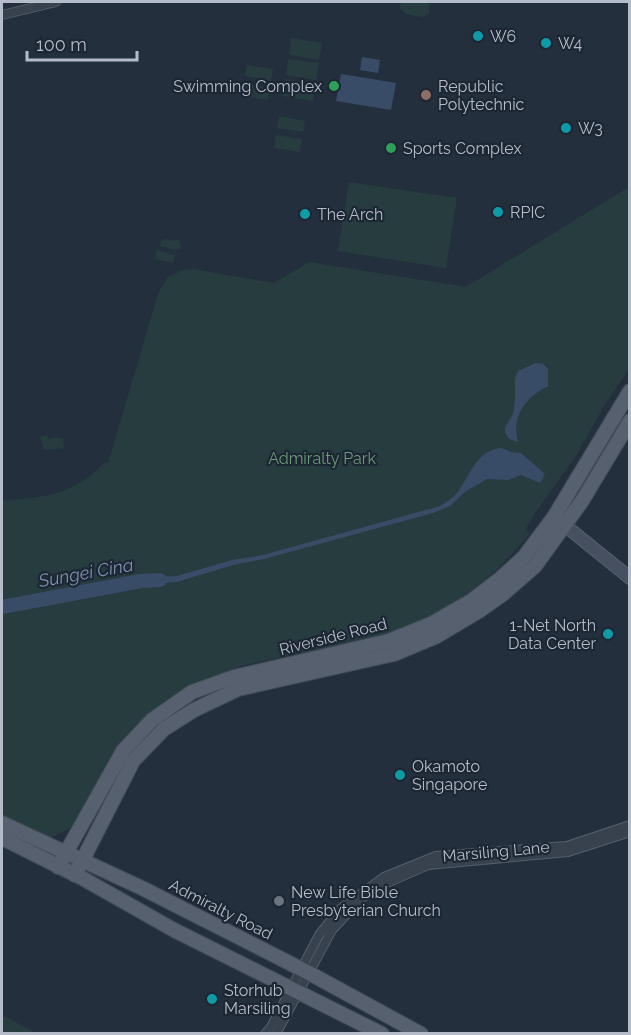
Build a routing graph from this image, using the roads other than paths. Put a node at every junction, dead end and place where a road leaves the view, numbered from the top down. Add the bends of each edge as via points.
1 (26, 2) edge
2 (56, 2) edge
3 (12, 13) junction
4 (2, 15) edge
5 (630, 391) edge
6 (630, 421) edge
7 (560, 521) junction
8 (630, 578) edge
9 (2, 823) edge
10 (630, 825) edge
11 (630, 832) edge
12 (2, 838) edge
13 (65, 854) junction
14 (465, 857) junction
15 (82, 861) junction
16 (58, 867) junction
17 (75, 875) junction
18 (305, 971) junction
19 (295, 990) junction
20 (265, 1034) edge
21 (276, 1034) edge
22 (382, 1034) edge
23 (421, 1034) edge

1 - 3 street
2 - 3 street
3 - 4 street
5 - 7 main road, Riverside Road
6 - 7 main road, Riverside Road via 582,501
7 - 8 street
7 - 13 main road, Riverside Road via 501,578 431,624 389,641 234,677 192,692 152,720 123,751
7 - 15 main road, Riverside Road via 535,566 478,611 437,636 394,654 238,689 164,729 133,762
9 - 13 main road, Admiralty Road
10 - 14 street, Marsiling Lane via 567,846
11 - 14 street, Marsiling Lane via 568,852
12 - 16 main road
13 - 15 main road, Admiralty Road
13 - 16 main road, Riverside Road
14 - 18 street, Marsiling Lane via 428,865 362,898 332,930
15 - 17 main road, Riverside Road
15 - 18 main road, Admiralty Road
16 - 17 main road
17 - 19 main road
18 - 19 street, Marsiling Lane
18 - 23 main road, Admiralty Road
19 - 20 street, Marsiling Lane
19 - 21 street, Marsiling Lane
19 - 22 main road

